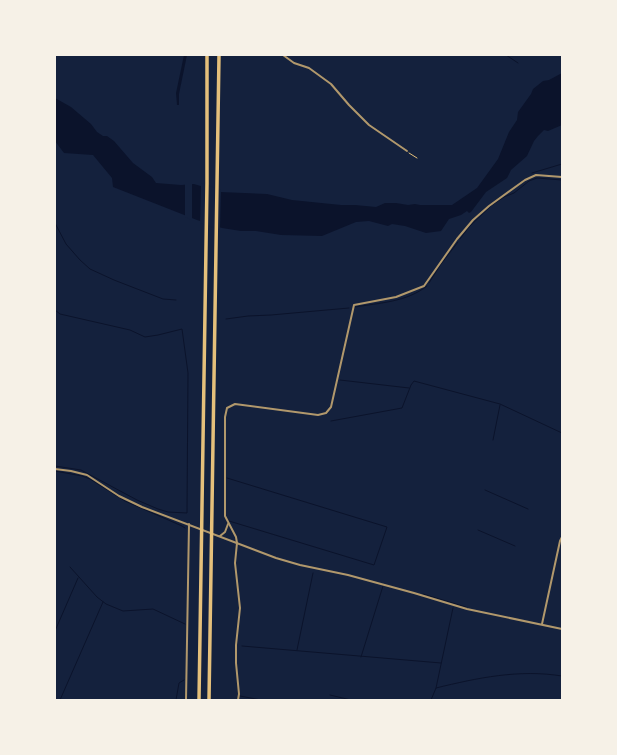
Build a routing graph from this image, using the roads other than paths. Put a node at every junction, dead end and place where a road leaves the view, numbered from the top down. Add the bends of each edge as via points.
1 (207, 55) edge
2 (220, 55) edge
3 (283, 55) edge
4 (407, 151) road end
5 (562, 177) edge
6 (55, 469) edge
7 (189, 524) junction
8 (228, 524) junction
9 (220, 536) junction
10 (562, 537) edge
11 (237, 543) junction
12 (542, 624) junction
13 (562, 629) edge
14 (186, 700) edge
15 (199, 700) edge
16 (209, 700) edge
17 (238, 700) edge

1 - 15 highway
2 - 16 highway
3 - 4 street via 294,63 309,68 331,84 369,125
5 - 8 street via 536,175 489,206 457,239 424,286 396,297 354,305 331,407 326,413 318,415 235,404 227,408 224,516
6 - 7 street via 87,475 119,496
7 - 9 street
7 - 14 street
8 - 9 street
8 - 11 street
9 - 11 street
10 - 12 street
11 - 12 street via 300,565 348,575 467,609
11 - 17 street via 235,563 240,608 236,663
12 - 13 street

